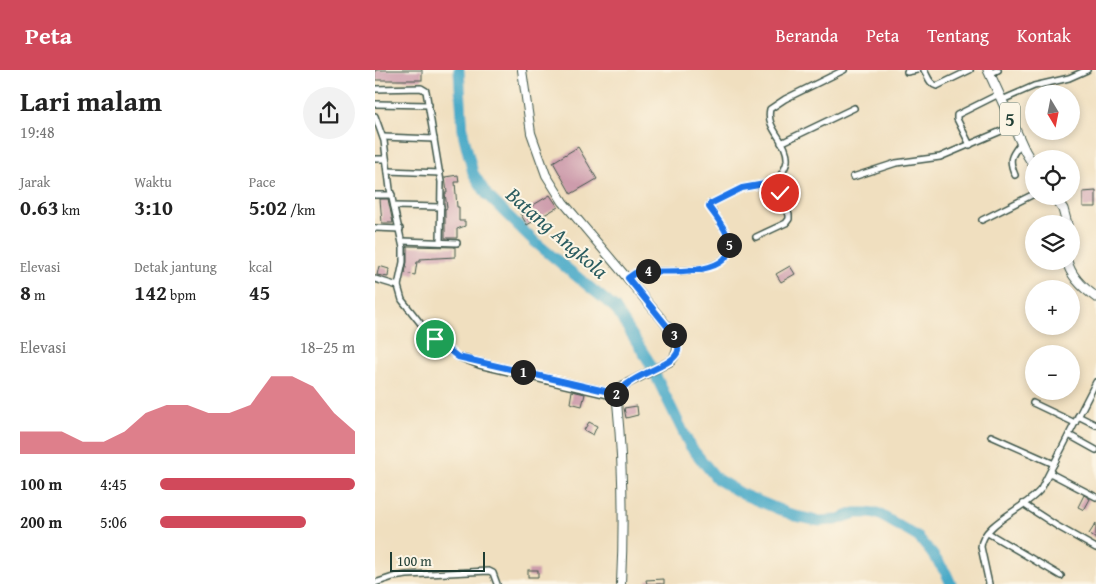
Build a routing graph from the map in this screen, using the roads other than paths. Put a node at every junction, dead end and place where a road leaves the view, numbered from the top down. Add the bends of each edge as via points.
1 (523, 70) edge
2 (844, 70) edge
3 (917, 70) edge
4 (924, 70) edge
5 (970, 70) edge
6 (1087, 70) edge
7 (992, 71) edge
8 (907, 72) dead end
9 (375, 89) edge
10 (1000, 97) junction
11 (375, 104) edge
12 (429, 105) junction
13 (854, 108) dead end
14 (375, 116) edge
15 (376, 124) edge
16 (1013, 126) junction
17 (383, 138) junction
18 (434, 139) junction
19 (781, 143) junction
20 (1021, 143) junction
21 (970, 145) junction
22 (1025, 150) edge
23 (375, 159) edge
24 (386, 159) junction
25 (388, 171) junction
26 (440, 173) junction
27 (1015, 175) dead end
28 (853, 177) dead end
29 (776, 182) junction
30 (375, 195) edge
31 (391, 195) junction
32 (1025, 198) edge
33 (394, 206) junction
34 (441, 208) junction
35 (982, 220) dead end
36 (375, 228) edge
37 (400, 229) junction
38 (756, 238) dead end
39 (402, 241) junction
40 (440, 242) junction
41 (457, 243) dead end
42 (1071, 270) edge
43 (628, 278) junction
44 (375, 279) edge
45 (397, 286) junction
46 (1096, 297) edge
47 (1096, 384) edge
48 (618, 396) junction
49 (1033, 403) dead end
50 (1078, 416) junction
51 (1075, 423) junction
52 (1096, 425) edge
53 (1069, 435) junction
54 (991, 436) dead end
55 (1096, 450) edge
56 (1054, 464) junction
57 (1049, 473) junction
58 (1096, 497) edge
59 (1023, 504) junction
60 (988, 533) junction
61 (1096, 548) edge
62 (1061, 576) dead end
63 (375, 583) edge
64 (497, 584) edge
65 (621, 584) edge
66 (989, 584) edge

1 - 43 main road via 531,133 546,175 563,202
2 - 19 street via 771,107 770,121
3 - 8 street
4 - 5 street via 937,86
6 - 10 street
7 - 10 highway, 5
9 - 12 street via 421,88 426,90
10 - 16 highway, 5
10 - 21 street via 957,115
11 - 12 street
12 - 18 street
13 - 19 street
14 - 15 street
15 - 17 street
16 - 20 highway, 5
16 - 21 street
17 - 18 street
17 - 24 street
18 - 26 street
19 - 29 street via 786,150 787,162
20 - 22 highway, 5
20 - 27 street via 1011,161
21 - 28 street via 940,157 896,163
23 - 24 street
24 - 25 street
25 - 26 street
25 - 31 street
26 - 34 street
29 - 38 street via 789,219
29 - 43 street via 742,188 710,204 729,239 730,246 723,262 673,272 640,271
30 - 31 street
31 - 33 street
32 - 35 street
33 - 34 street
33 - 37 street
34 - 40 street
36 - 37 street
37 - 39 street
39 - 40 street
39 - 45 street via 403,262
40 - 41 street
42 - 46 highway
43 - 48 main road via 675,336 678,351 671,361 622,386
44 - 45 street
45 - 48 street via 412,314 435,339 458,357
47 - 50 street
48 - 65 main road via 623,509
49 - 51 street
50 - 51 street
50 - 52 street
51 - 53 street
53 - 55 street
53 - 56 street
54 - 56 street
56 - 57 street
57 - 58 street
57 - 59 street via 1037,494
59 - 60 street
59 - 61 street
60 - 62 street
60 - 66 street via 980,545
63 - 64 street via 407,575 489,571

